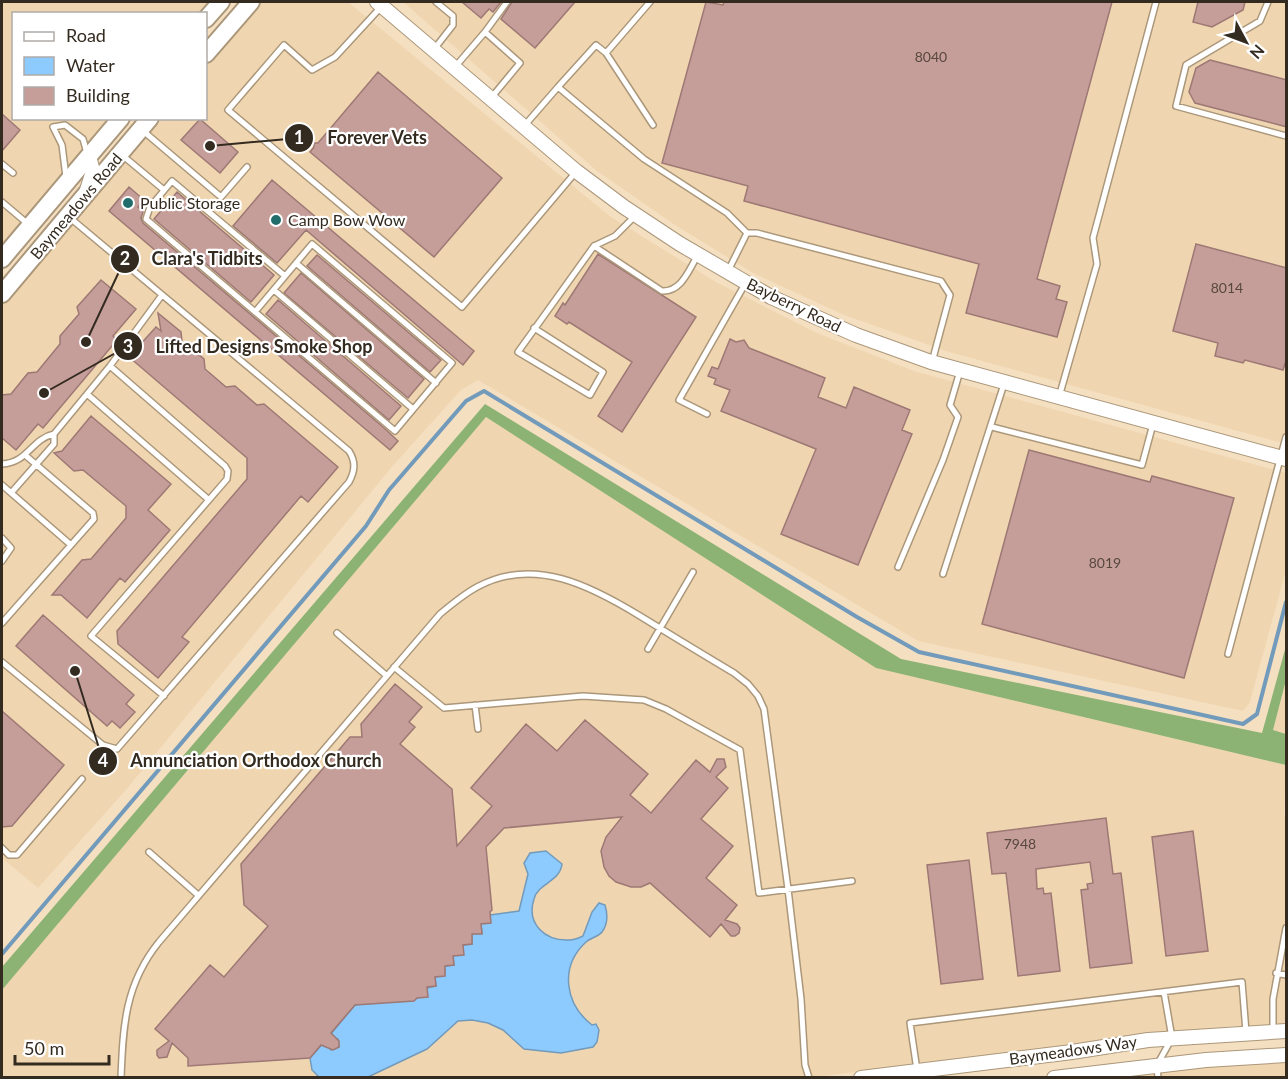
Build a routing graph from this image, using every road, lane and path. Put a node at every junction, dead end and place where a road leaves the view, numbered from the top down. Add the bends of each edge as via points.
1 (220, 2) edge
2 (251, 2) edge
3 (436, 2) edge
4 (507, 2) edge
5 (650, 2) edge
6 (1156, 2) edge
7 (1268, 2) edge
8 (379, 3) edge
9 (207, 18) edge
10 (485, 32) junction
11 (434, 50) junction
12 (207, 53) edge
13 (606, 53) junction
14 (454, 68) junction
15 (558, 87) junction
16 (490, 99) junction
17 (119, 120) edge
18 (146, 124) edge
19 (653, 125) dead end
20 (524, 127) junction
21 (1287, 136) edge
22 (121, 154) junction
23 (89, 157) junction
24 (2, 164) edge
25 (247, 167) dead end
26 (576, 171) junction
27 (13, 173) dead end
28 (67, 183) junction
29 (164, 190) junction
30 (86, 195) junction
31 (2, 201) edge
32 (636, 215) junction
33 (68, 216) junction
34 (30, 226) junction
35 (747, 233) junction
36 (594, 246) junction
37 (698, 255) junction
38 (2, 259) edge
39 (296, 263) junction
40 (728, 272) junction
41 (285, 276) junction
42 (746, 282) junction
43 (274, 290) junction
44 (2, 294) edge
45 (162, 295) junction
46 (255, 312) junction
47 (534, 328) junction
48 (931, 363) junction
49 (110, 366) junction
50 (960, 371) junction
51 (436, 382) junction
52 (1005, 383) junction
53 (87, 394) junction
54 (1059, 397) junction
55 (413, 409) junction
56 (707, 414) dead end
57 (1153, 423) junction
58 (992, 427) junction
59 (54, 434) junction
60 (1287, 437) edge
61 (25, 455) junction
62 (1284, 458) edge
63 (2, 464) edge
64 (36, 465) junction
65 (2, 485) edge
66 (11, 493) junction
67 (209, 500) junction
68 (2, 538) edge
69 (71, 545) junction
70 (2, 561) edge
71 (898, 567) dead end
72 (693, 572) dead end
73 (943, 574) dead end
74 (2, 623) edge
75 (661, 628) junction
76 (337, 633) dead end
77 (648, 649) dead end
78 (1228, 654) dead end
79 (2, 662) edge
80 (394, 667) junction
81 (387, 676) junction
82 (164, 696) junction
83 (475, 705) junction
84 (478, 729) dead end
85 (82, 779) dead end
86 (2, 848) edge
87 (149, 852) dead end
88 (852, 881) dead end
89 (788, 889) junction
90 (198, 895) junction
91 (1287, 928) edge
92 (1276, 973) junction
93 (1287, 975) edge
94 (1164, 992) junction
95 (1280, 1031) edge
96 (1246, 1032) junction
97 (1172, 1038) junction
98 (1287, 1055) edge
99 (917, 1070) junction
100 (1157, 1071) edge
101 (121, 1077) edge
102 (809, 1077) edge
103 (861, 1077) edge
104 (1054, 1077) edge

1 - 9 main road
2 - 12 main road
3 - 11 lane via 453,16 453,26
4 - 10 lane
5 - 13 lane
6 - 54 lane via 1093,238 1097,264
7 - 21 lane via 1260,21 1186,65 1176,106
8 - 11 street, Bayberry Road
8 - 26 lane via 335,57 312,70 284,45 228,110 462,307
10 - 14 lane
10 - 16 lane via 520,63
11 - 14 street, Bayberry Road
13 - 15 lane via 596,45
13 - 19 lane
14 - 16 street, Bayberry Road
15 - 20 lane
15 - 35 lane via 644,159 727,213
16 - 20 street, Bayberry Road
17 - 23 main road, Baymeadows Road
18 - 22 main road, Baymeadows Road
18 - 25 lane via 221,198
20 - 26 street, Bayberry Road
22 - 29 lane
22 - 30 main road, Baymeadows Road
23 - 28 main road, Baymeadows Road
23 - 28 lane via 83,139 65,126 53,127 62,145
23 - 30 street via 93,171
24 - 27 lane
26 - 32 street, Bayberry Road
28 - 34 main road, Baymeadows Road
29 - 41 lane via 172,181
29 - 46 lane via 146,219
30 - 33 main road, Baymeadows Road
31 - 34 lane
32 - 36 lane via 615,236
32 - 37 street, Bayberry Road
33 - 44 main road, Baymeadows Road
33 - 45 lane
34 - 38 main road, Baymeadows Road
35 - 40 lane
35 - 48 lane via 940,281 950,295
36 - 37 lane via 662,291 680,284
36 - 47 lane
37 - 40 street, Bayberry Road
39 - 41 lane
39 - 51 lane
39 - 51 lane via 312,244 453,363
40 - 42 street, Bayberry Road
41 - 43 lane
42 - 48 street, Bayberry Road via 856,335
42 - 56 lane via 679,400
43 - 46 lane
43 - 55 lane
45 - 49 lane
45 - 82 lane via 349,451 355,467 349,482
46 - 55 lane via 394,431
47 - 47 lane via 603,372 590,395 518,352
48 - 50 street, Bayberry Road
49 - 53 lane
49 - 67 lane via 225,466 228,479
50 - 52 street, Bayberry Road
50 - 71 lane via 950,405 958,417
51 - 55 lane
52 - 54 street, Bayberry Road
52 - 58 lane
53 - 59 lane
53 - 67 lane
54 - 57 street, Bayberry Road
57 - 58 lane via 1142,465
57 - 62 street, Bayberry Road
58 - 73 lane
59 - 61 lane via 42,436
59 - 64 lane via 54,444
60 - 62 lane
61 - 63 lane
61 - 64 lane
62 - 78 lane
64 - 66 lane
64 - 69 lane via 93,513 94,519
65 - 66 lane
66 - 69 lane
67 - 82 lane via 91,636
68 - 70 lane via 11,548
69 - 74 lane
72 - 75 lane
75 - 77 lane
75 - 80 lane via 582,584 540,574 519,575 485,584 460,598 440,614
75 - 89 lane via 734,673 758,696 764,709
76 - 81 lane
79 - 82 lane via 109,748 122,745
80 - 81 lane
80 - 83 lane via 444,708
81 - 90 lane
83 - 84 lane
83 - 89 lane via 583,696 644,700 740,750 759,892
85 - 86 lane via 17,855 9,855
87 - 90 lane
88 - 89 lane
89 - 102 lane
90 - 101 lane via 153,949 133,987 125,1011
91 - 92 lane
92 - 93 lane
92 - 95 lane via 1273,999
94 - 96 lane via 1242,982
94 - 97 lane
94 - 99 lane via 910,1023
95 - 96 street, Baymeadows Way
96 - 97 street, Baymeadows Way
97 - 99 street, Baymeadows Way
97 - 100 lane
98 - 100 street, Baymeadows Way
99 - 103 street, Baymeadows Way
100 - 104 street, Baymeadows Way

